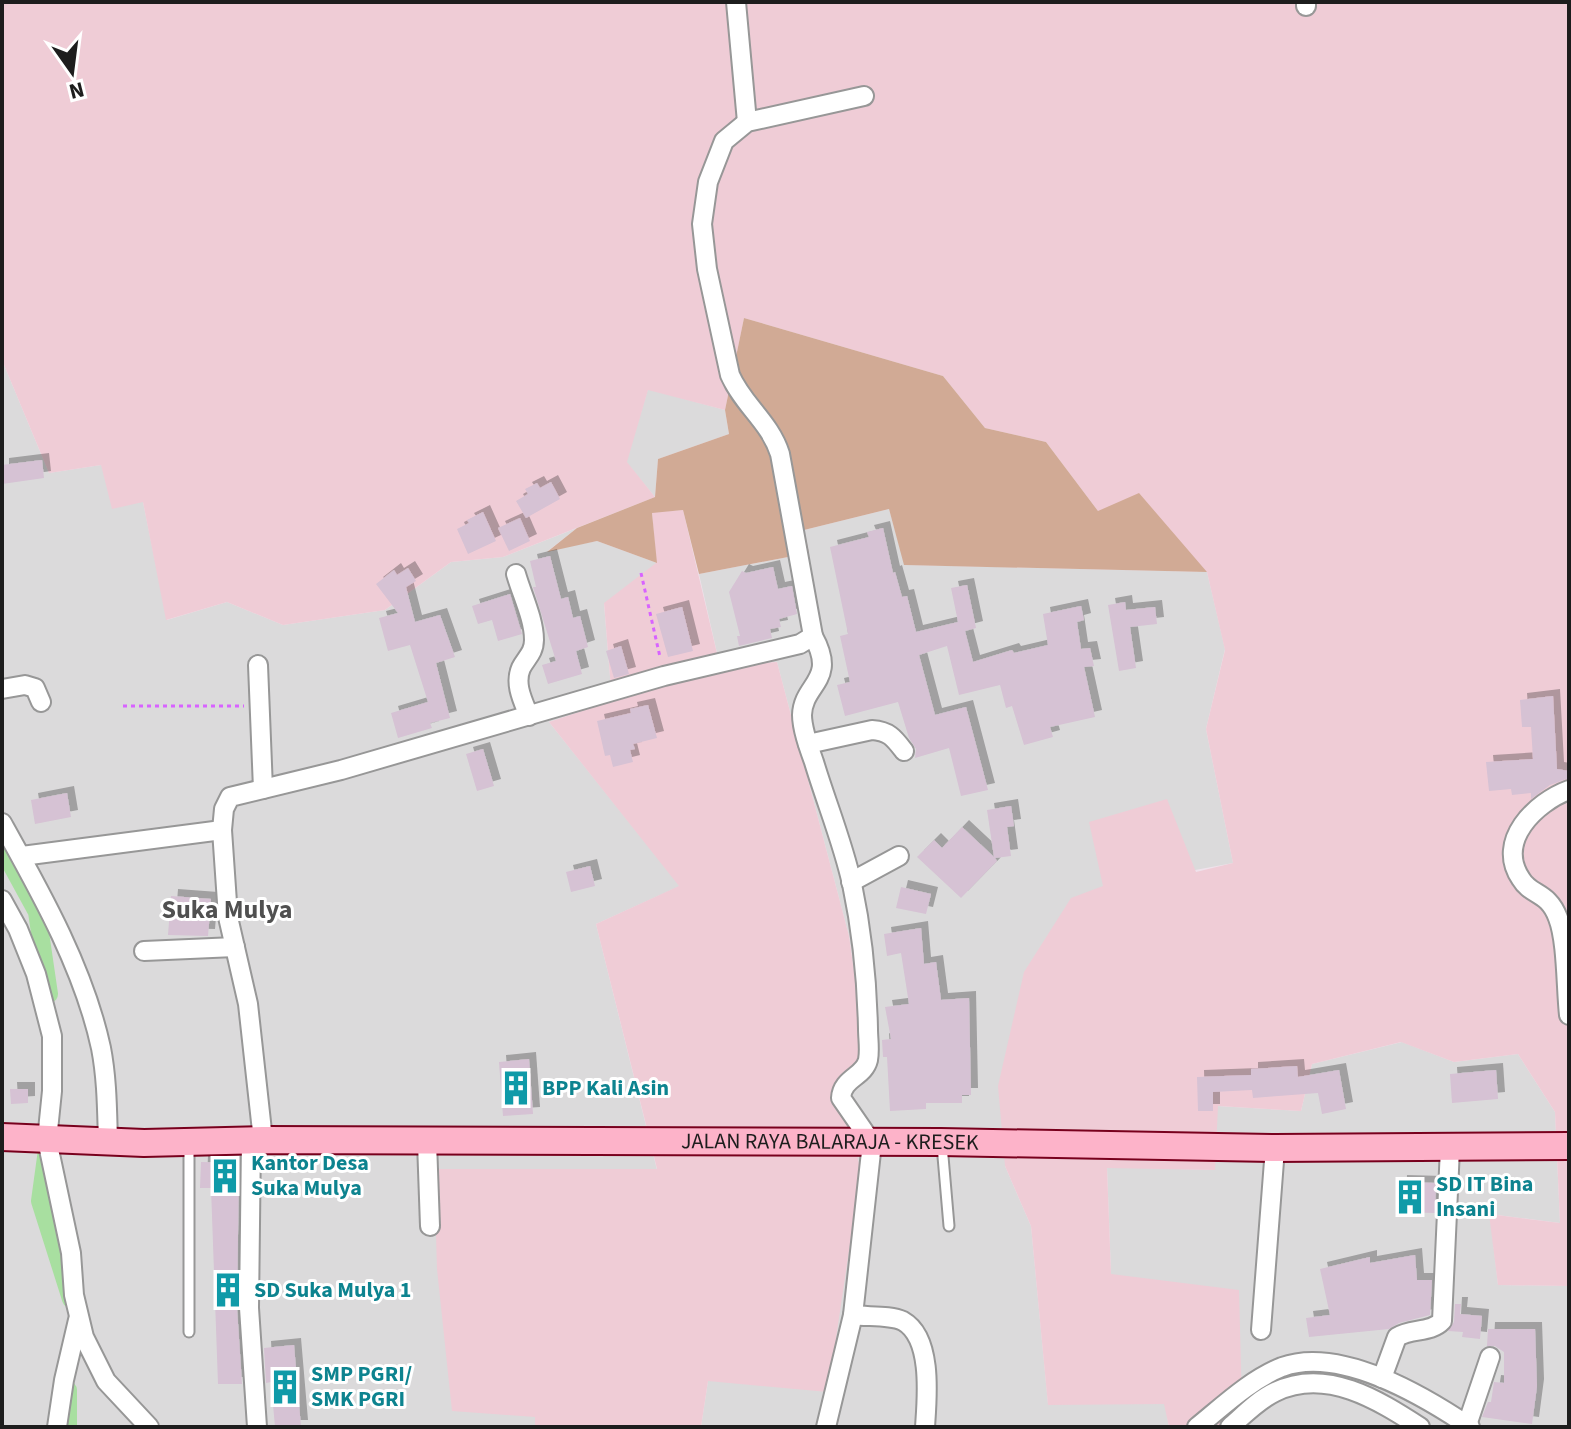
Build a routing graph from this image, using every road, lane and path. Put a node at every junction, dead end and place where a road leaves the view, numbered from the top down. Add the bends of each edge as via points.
1 (736, 2) edge
2 (864, 96) dead end
3 (747, 122) junction
4 (641, 573) dead end
5 (516, 574) dead end
6 (813, 636) junction
7 (258, 665) dead end
8 (664, 676) junction
9 (2, 689) edge
10 (41, 702) dead end
11 (123, 706) dead end
12 (260, 706) junction
13 (529, 716) junction
14 (808, 744) junction
15 (904, 751) dead end
16 (263, 789) junction
17 (1569, 790) edge
18 (2, 823) edge
19 (222, 830) junction
20 (12, 855) edge
21 (899, 856) dead end
22 (851, 882) junction
23 (2, 900) edge
24 (235, 947) junction
25 (144, 951) dead end
26 (1569, 1015) edge
27 (2, 1137) edge
28 (51, 1140) junction
29 (257, 1140) junction
30 (99, 1141) junction
31 (189, 1141) junction
32 (427, 1142) junction
33 (941, 1142) junction
34 (872, 1143) junction
35 (1569, 1146) edge
36 (1275, 1148) junction
37 (1450, 1148) junction
38 (430, 1226) dead end
39 (949, 1226) dead end
40 (79, 1314) junction
41 (853, 1315) junction
42 (1261, 1330) dead end
43 (189, 1332) dead end
44 (1490, 1357) dead end
45 (1382, 1378) junction
46 (1469, 1426) edge
47 (57, 1427) edge
48 (149, 1427) edge
49 (257, 1427) edge
50 (826, 1427) edge
51 (925, 1427) edge
52 (1197, 1427) edge
53 (1230, 1427) edge
54 (1420, 1427) edge

1 - 3 street
2 - 3 street
3 - 6 street via 724,141 708,182 702,224 707,269 730,375 764,421 780,454
4 - 8 path
5 - 13 street via 534,643 518,686
6 - 8 street via 800,644
6 - 14 street via 821,674 802,715
7 - 12 street
8 - 13 street
9 - 10 street via 35,688
11 - 12 path
12 - 16 street
13 - 16 street
14 - 15 street via 872,730 893,736
14 - 22 street
16 - 19 street via 230,797
17 - 26 street via 1532,812 1514,843 1514,857 1521,880 1548,899 1560,923
18 - 20 street
19 - 20 street
19 - 24 street
20 - 30 street via 70,958 101,1048 106,1086
21 - 22 street
22 - 34 street via 869,1054 841,1098
23 - 28 street via 36,974 52,1036
24 - 25 street
24 - 29 street via 248,1004
27 - 28 street, JALAN RAYA BALARAJA - KRESEK
28 - 30 street, JALAN RAYA BALARAJA - KRESEK
28 - 40 street
29 - 31 street, JALAN RAYA BALARAJA - KRESEK
29 - 32 street, JALAN RAYA BALARAJA - KRESEK
29 - 49 street via 249,1308
30 - 31 street, JALAN RAYA BALARAJA - KRESEK
31 - 43 lane
32 - 34 street, JALAN RAYA BALARAJA - KRESEK
32 - 38 street
33 - 34 street, JALAN RAYA BALARAJA - KRESEK
33 - 36 street, JALAN RAYA BALARAJA - KRESEK
33 - 39 lane
34 - 41 street
35 - 37 street, JALAN RAYA BALARAJA - KRESEK
36 - 37 street, JALAN RAYA BALARAJA - KRESEK
36 - 42 street
37 - 45 street via 1442,1321 1397,1337
40 - 47 street
40 - 48 street via 106,1381
41 - 50 street
41 - 51 street via 900,1320 912,1328 926,1369
44 - 46 street
45 - 46 street
45 - 52 street via 1327,1363 1284,1367 1241,1391
53 - 54 street via 1276,1391 1326,1383 1377,1399

